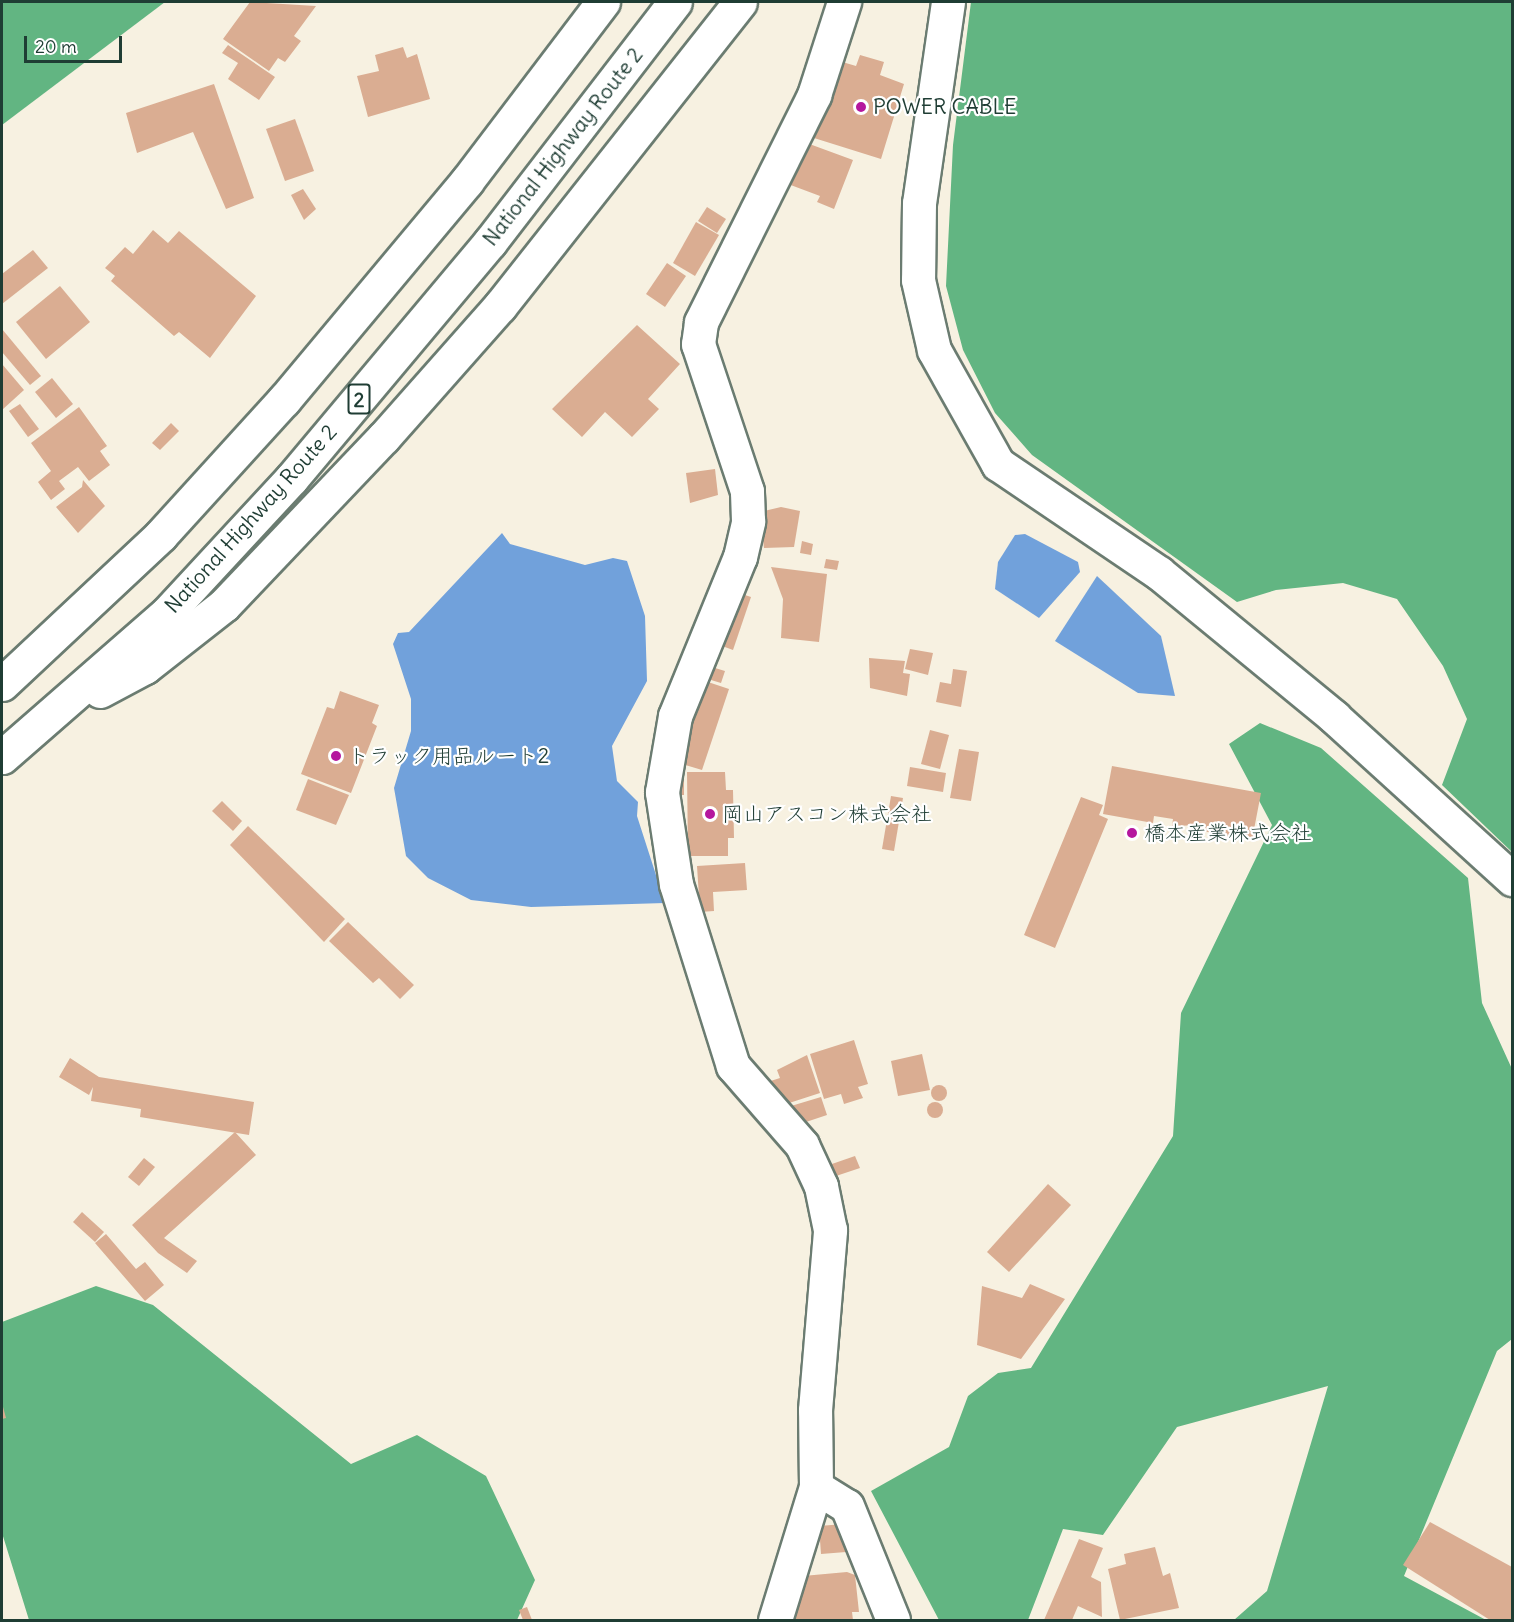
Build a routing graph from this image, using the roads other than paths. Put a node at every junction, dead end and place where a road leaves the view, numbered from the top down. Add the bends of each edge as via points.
1 (675, 2) edge
2 (740, 2) edge
3 (844, 2) edge
4 (948, 2) edge
5 (600, 4) edge
6 (2, 684) edge
7 (55, 716) junction
8 (2, 757) edge
9 (1512, 879) edge
10 (816, 1487) junction
11 (775, 1620) edge
12 (893, 1620) edge

1 - 7 main road, National Highway Route 2 / 2 via 490,242 292,478 167,613
2 - 7 main road via 500,306 224,605 144,667
3 - 10 main road via 814,95 701,322 698,344 747,492 748,521 740,556 675,716 662,792 676,884 733,1066 802,1145 821,1185 831,1268 815,1410
4 - 9 main road via 918,203 918,280 934,350 998,464 1159,573 1334,717
5 - 6 main road via 466,180 284,400 161,535
7 - 8 main road, National Highway Route 2 / 2
10 - 11 main road
10 - 12 main road via 847,1506

